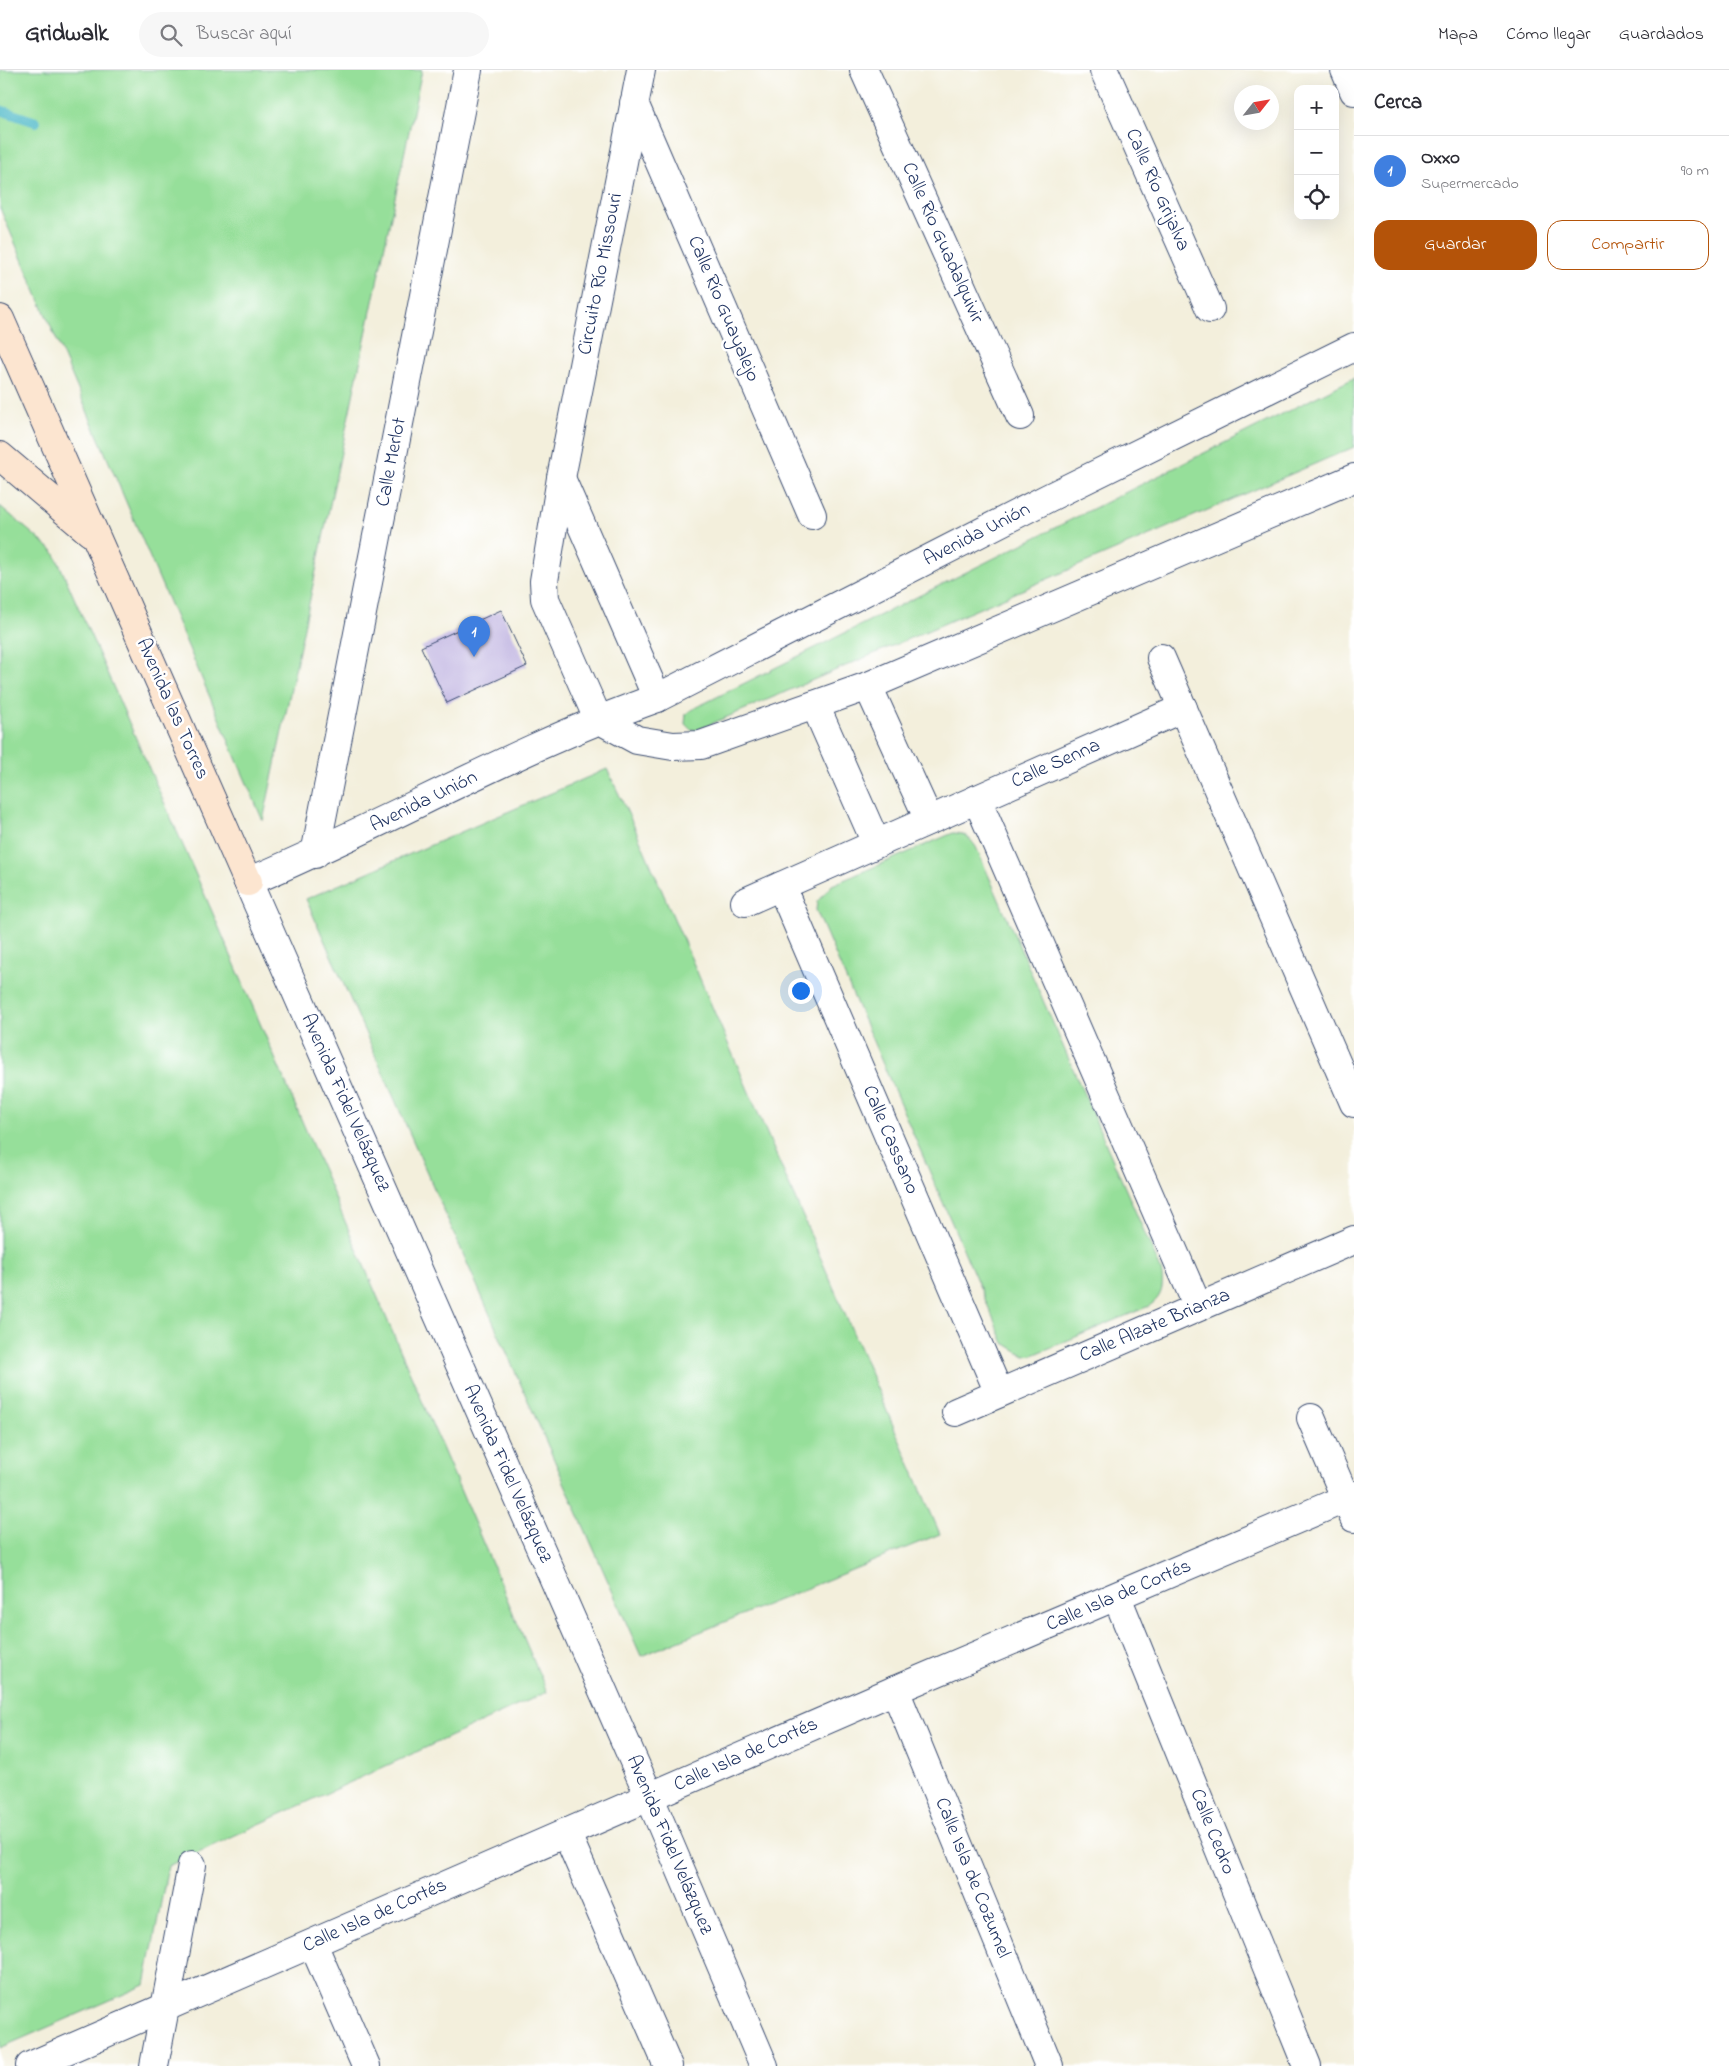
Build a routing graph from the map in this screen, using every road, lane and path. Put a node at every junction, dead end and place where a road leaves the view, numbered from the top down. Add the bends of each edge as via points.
1 (468, 70) edge
2 (641, 70) edge
3 (864, 70) edge
4 (1104, 70) edge
5 (1345, 70) edge
6 (1354, 91) edge
7 (634, 103) junction
8 (1210, 309) dead end
9 (0, 319) edge
10 (1354, 347) edge
11 (1020, 416) dead end
12 (0, 456) edge
13 (561, 478) junction
14 (1354, 478) edge
15 (812, 515) dead end
16 (96, 536) junction
17 (1161, 658) dead end
18 (868, 686) junction
19 (657, 698) junction
20 (814, 704) junction
21 (1183, 708) junction
22 (598, 719) junction
23 (976, 799) junction
24 (929, 820) junction
25 (876, 843) junction
26 (315, 854) junction
27 (248, 882) junction
28 (781, 886) junction
29 (746, 902) dead end
30 (1354, 1103) edge
31 (1354, 1240) edge
32 (1198, 1307) junction
33 (1000, 1393) junction
34 (956, 1412) dead end
35 (1311, 1418) dead end
36 (1351, 1504) edge
37 (1116, 1597) junction
38 (895, 1690) junction
39 (650, 1798) junction
40 (566, 1832) junction
41 (192, 1865) dead end
42 (313, 1944) junction
43 (164, 2009) junction
44 (30, 2066) edge
45 (154, 2066) edge
46 (366, 2066) edge
47 (668, 2066) edge
48 (764, 2066) edge
49 (1048, 2066) edge
50 (1307, 2066) edge

1 - 26 street, Calle Merlot
2 - 7 street, Circuito Río Missouri
3 - 11 street, Calle Río Guadalquivir
4 - 8 street, Calle Río Grijalva
5 - 6 street
7 - 13 street, Circuito Río Missouri
7 - 15 street, Calle Río Guayalejo
9 - 16 main road, Avenida las Torres
10 - 19 street, Avenida Unión
12 - 16 main road, Avenida las Torres
13 - 19 street
13 - 22 street, Circuito Río Missouri via 544,591
14 - 18 street
16 - 27 main road, Avenida las Torres
17 - 21 street
18 - 20 street
18 - 24 street
19 - 22 street, Avenida Unión
20 - 22 street via 701,745 673,746 637,740
20 - 25 street
21 - 23 street, Calle Senna
21 - 30 street
22 - 26 street, Avenida Unión
23 - 24 street, Calle Senna
23 - 32 street
24 - 25 street, Calle Senna
25 - 28 street, Calle Senna
26 - 27 street, Avenida Unión
27 - 39 street, Avenida Fidel Velázquez
28 - 29 street, Calle Senna
28 - 33 street, Calle Cassano
31 - 32 street, Calle Alzate Brianza
32 - 33 street, Calle Alzate Brianza
33 - 34 street, Calle Alzate Brianza
35 - 36 street
36 - 37 street, Calle Isla de Cortés
37 - 38 street, Calle Isla de Cortés
37 - 50 street, Calle Cedro
38 - 39 street, Calle Isla de Cortés
38 - 49 street, Calle Isla de Cozumel
39 - 40 street, Calle Isla de Cortés
39 - 48 street, Avenida Fidel Velázquez
40 - 42 street, Calle Isla de Cortés
40 - 47 street
41 - 43 street
42 - 43 street, Calle Isla de Cortés
42 - 46 street
43 - 44 street, Calle Isla de Cortés
43 - 45 street

